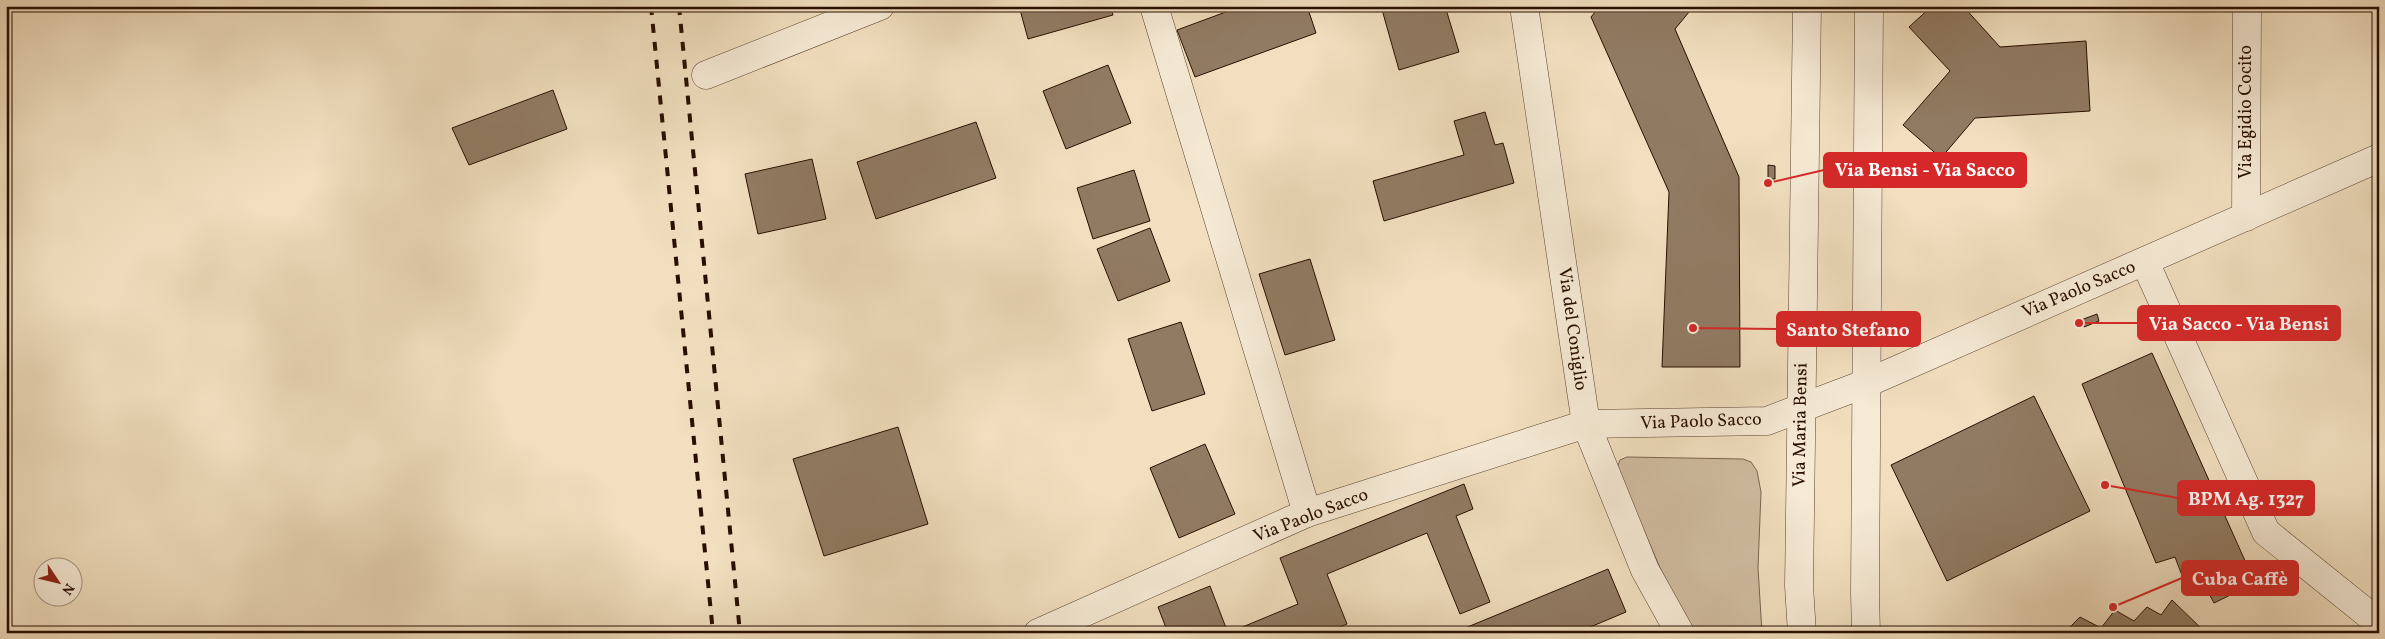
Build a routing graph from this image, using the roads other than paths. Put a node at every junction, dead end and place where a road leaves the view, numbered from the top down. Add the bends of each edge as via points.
1 (880, 6) edge
2 (1154, 6) edge
3 (1524, 6) edge
4 (1807, 6) edge
5 (1869, 6) edge
6 (2246, 6) edge
7 (706, 75) dead end
8 (2379, 158) edge
9 (2246, 218) junction
10 (2144, 262) junction
11 (1867, 383) junction
12 (1802, 406) junction
13 (1586, 424) junction
14 (1307, 513) junction
15 (2379, 623) edge
16 (1038, 633) edge
17 (1680, 633) edge
18 (1802, 633) edge
19 (1866, 633) edge

1 - 7 street
2 - 14 street
3 - 13 street, Via del Coniglio
4 - 12 street, Via Maria Bensi
5 - 11 street
6 - 9 street, Via Egidio Cocito
8 - 9 street, Via Paolo Sacco
9 - 10 street, Via Paolo Sacco
10 - 11 street, Via Paolo Sacco
10 - 15 street via 2266,532
11 - 12 street, Via Paolo Sacco
11 - 19 street
12 - 13 street, Via Paolo Sacco via 1767,421
12 - 18 street, Via Maria Bensi via 1799,586
13 - 14 street, Via Paolo Sacco
13 - 17 street, Via del Coniglio via 1645,570
14 - 16 street, Via Paolo Sacco

